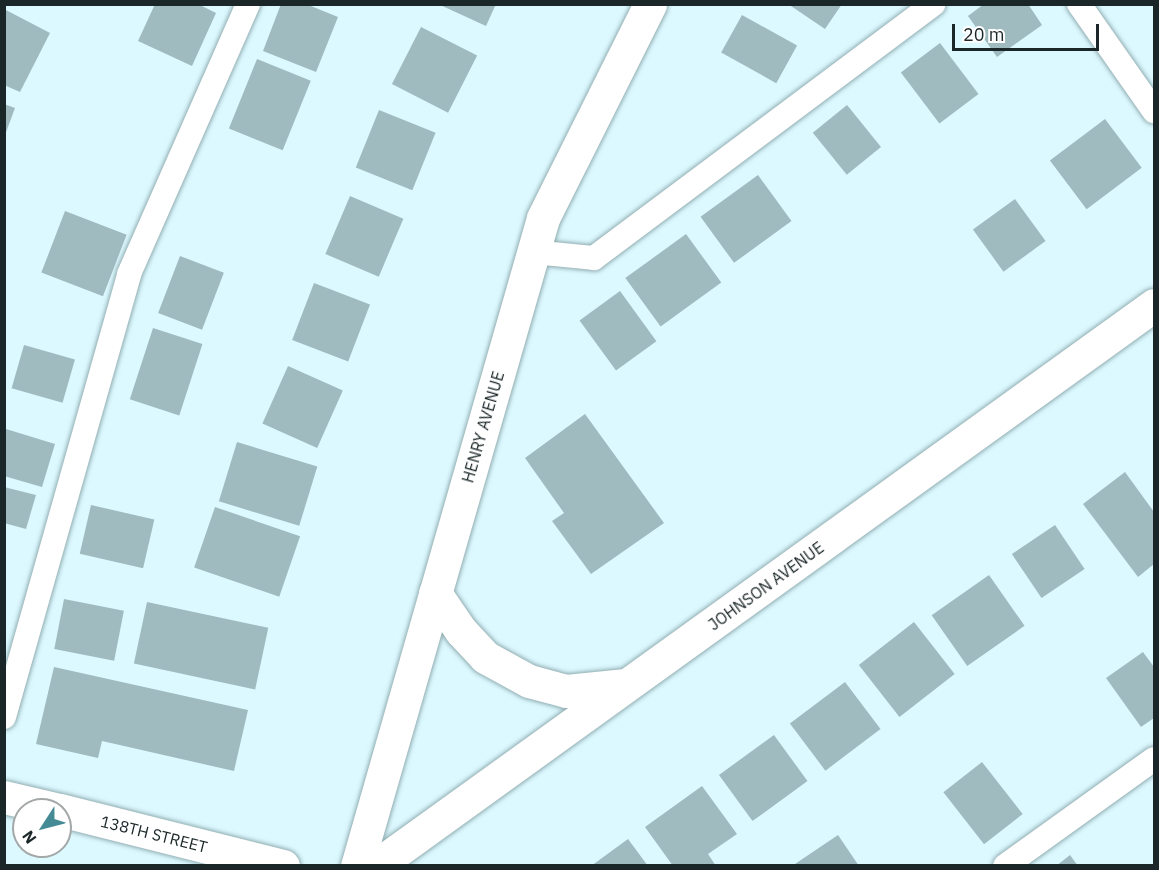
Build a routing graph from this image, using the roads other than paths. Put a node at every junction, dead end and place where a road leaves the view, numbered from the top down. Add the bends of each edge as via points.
1 (248, 4) edge
2 (650, 4) edge
3 (933, 4) edge
4 (1079, 4) edge
5 (1155, 111) edge
6 (534, 252) junction
7 (1155, 305) edge
8 (435, 594) junction
9 (627, 685) junction
10 (4, 717) edge
11 (1155, 759) edge
12 (72, 813) edge
13 (283, 866) edge
14 (357, 866) edge
15 (376, 866) edge
16 (1005, 866) edge

1 - 10 lane via 129,274
2 - 6 street, HENRY AVENUE via 543,218
3 - 6 lane via 594,258
4 - 5 lane
6 - 8 street, HENRY AVENUE
7 - 9 street, JOHNSON AVENUE
8 - 9 street via 485,657 529,681 566,691
8 - 14 street, HENRY AVENUE
9 - 15 street, JOHNSON AVENUE
11 - 16 lane
12 - 13 street, 138TH STREET

